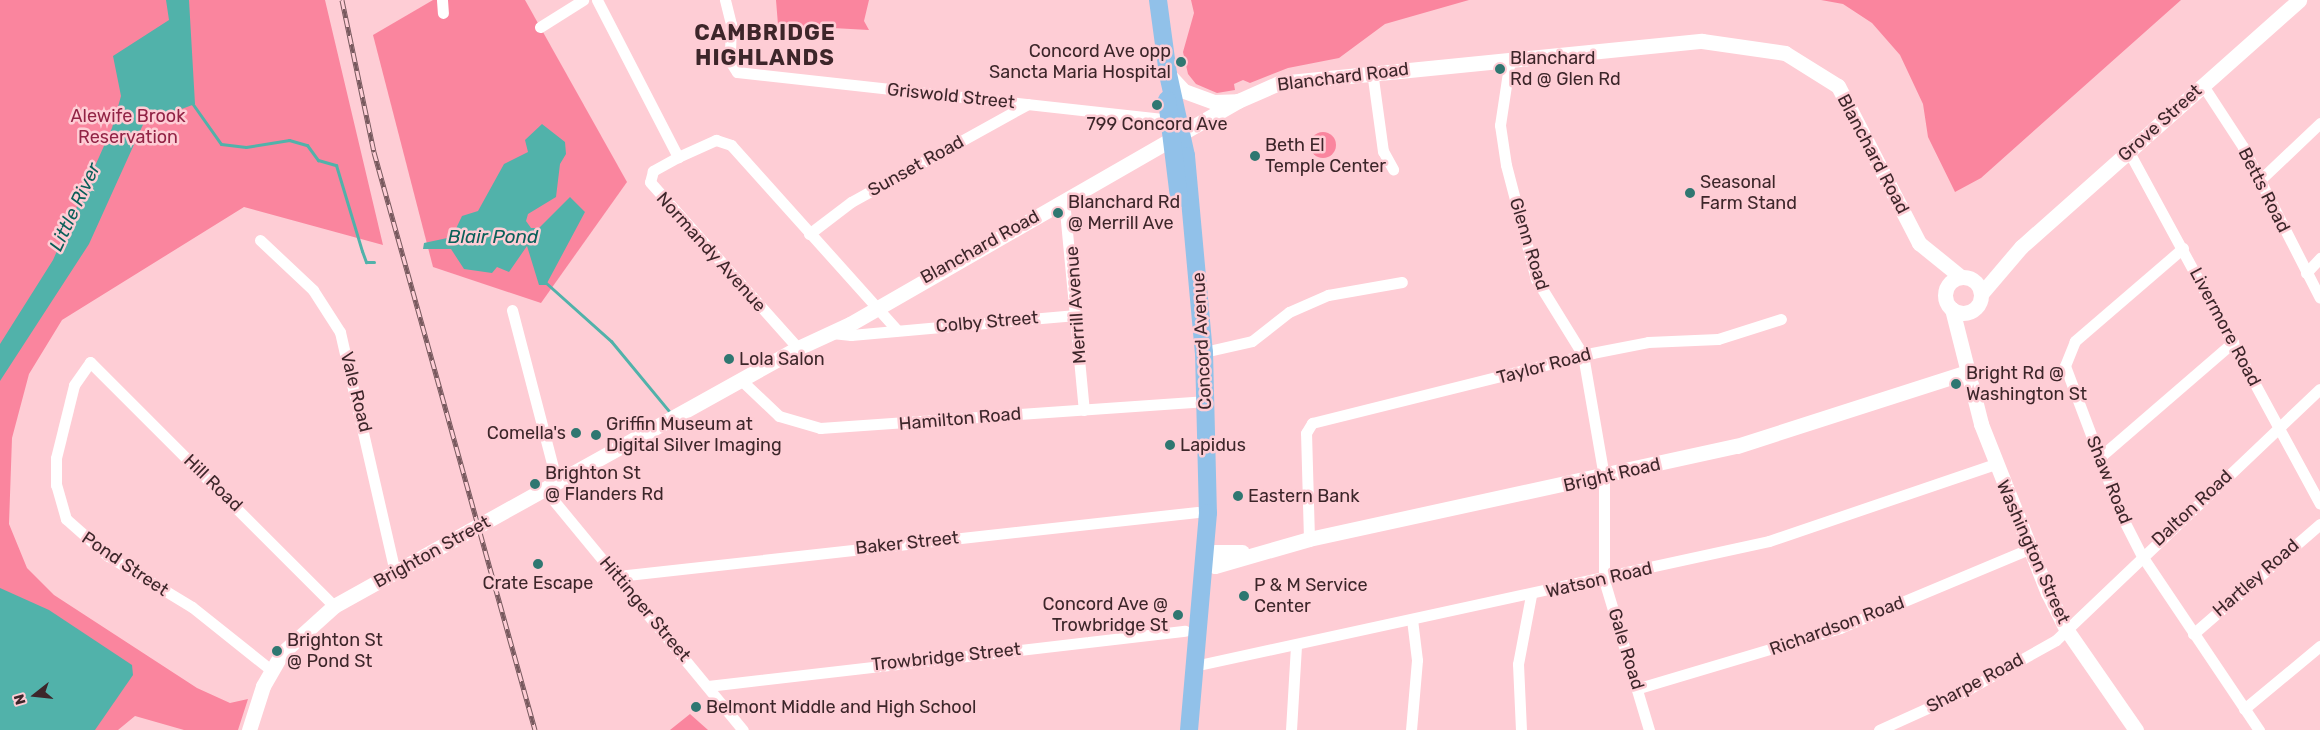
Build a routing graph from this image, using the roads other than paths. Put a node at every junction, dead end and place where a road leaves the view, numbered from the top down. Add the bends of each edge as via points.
1 (442, 0) edge
2 (583, 0) edge
3 (597, 0) edge
4 (725, 0) edge
5 (1158, 0) edge
6 (2299, 0) edge
7 (443, 13) dead end
8 (540, 27) dead end
9 (1510, 59) junction
10 (1372, 71) junction
11 (1168, 74) junction
12 (2202, 84) junction
13 (1238, 101) junction
14 (1028, 104) junction
15 (1168, 120) junction
16 (2320, 124) edge
17 (1178, 139) junction
18 (2129, 152) junction
19 (678, 157) junction
20 (1393, 169) dead end
21 (2260, 180) junction
22 (1064, 200) junction
23 (808, 234) junction
24 (260, 240) dead end
25 (2021, 247) junction
26 (2183, 248) junction
27 (1934, 258) junction
28 (2320, 258) edge
29 (2306, 273) junction
30 (1966, 278) junction
31 (1402, 282) dead end
32 (1947, 287) junction
33 (1981, 294) junction
34 (2320, 298) edge
35 (874, 309) junction
36 (1952, 309) junction
37 (512, 310) dead end
38 (1969, 312) junction
39 (1076, 315) junction
40 (1781, 319) dead end
41 (897, 330) junction
42 (832, 333) junction
43 (2233, 342) junction
44 (798, 348) junction
45 (1204, 352) junction
46 (1583, 355) junction
47 (90, 362) joint
48 (1963, 366) junction
49 (741, 380) junction
50 (2320, 389) edge
51 (1196, 402) junction
52 (1084, 410) junction
53 (664, 423) joint
54 (2279, 427) junction
55 (2100, 457) junction
56 (1995, 464) junction
57 (1604, 477) junction
58 (551, 487) junction
59 (2320, 504) edge
60 (1203, 512) junction
61 (2320, 524) edge
62 (1309, 539) junction
63 (2029, 549) junction
64 (2142, 556) junction
65 (1198, 561) junction
66 (395, 573) junction
67 (618, 576) junction
68 (1604, 580) junction
69 (1531, 595) junction
70 (334, 606) junction
71 (1412, 621) junction
72 (2066, 629) junction
73 (1190, 631) junction
74 (2193, 634) junction
75 (1296, 645) junction
76 (2320, 646) edge
77 (1188, 667) junction
78 (271, 670) junction
79 (708, 686) junction
80 (1639, 688) junction
81 (2244, 708) junction
82 (249, 730) edge
83 (743, 730) edge
84 (1178, 730) edge
85 (1189, 730) edge
86 (1292, 730) edge
87 (1411, 730) edge
88 (1521, 730) edge
89 (1649, 730) edge
90 (1879, 730) edge
91 (2136, 730) edge
92 (2259, 730) edge

1 - 7 street
2 - 8 street
3 - 19 street
4 - 14 street, Griswold Street via 734,69 754,76
5 - 11 main road, Concord Avenue
6 - 12 street, Grove Street
9 - 10 street, Blanchard Road
9 - 27 street, Blanchard Road via 1702,42 1760,48 1805,62 1838,86 1919,243
9 - 46 street, Glenn Road via 1500,125 1506,165 1536,279
10 - 13 street, Blanchard Road via 1289,81
10 - 20 street via 1383,151
11 - 13 street via 1184,91 1214,102
11 - 15 main road, Concord Avenue
11 - 17 main road, Concord Avenue
12 - 18 street, Grove Street
12 - 21 street, Betts Road
13 - 17 street, Blanchard Road
14 - 15 street, Griswold Street
14 - 23 street, Sunset Road via 851,202
15 - 17 main road, Concord Avenue
16 - 21 street
17 - 22 street, Blanchard Road
17 - 45 main road, Concord Avenue
17 - 51 main road, Concord Avenue
18 - 25 street, Grove Street
18 - 26 street, Livermore Road
19 - 23 street via 716,140 724,141
19 - 44 street, Normandy Avenue via 653,171 653,187
21 - 29 street, Betts Road
22 - 35 street, Blanchard Road
22 - 39 street, Merrill Avenue
23 - 35 street
24 - 66 street, Vale Road via 313,290 340,332
25 - 30 street, Grove Street
25 - 33 street, Grove Street
26 - 43 street, Livermore Road
26 - 55 street, Shaw Road via 2075,341 2065,357 2069,382
27 - 30 street, Blanchard Road
27 - 32 street, Blanchard Road
28 - 29 street
29 - 34 street, Betts Road
30 - 32 street
30 - 33 street
31 - 45 street via 1328,295 1289,312 1252,341
32 - 36 street via 1946,299
33 - 38 street via 1978,305
35 - 41 street
35 - 42 street, Blanchard Road
36 - 38 street
36 - 48 street, Washington Street
37 - 58 street
38 - 48 street, Washington Street
39 - 41 street, Colby Street
39 - 52 street, Merrill Avenue
40 - 46 street, Taylor Road via 1718,339 1648,342
41 - 42 street, Colby Street
42 - 44 street, Blanchard Road
43 - 54 street, Livermore Road
43 - 55 street
44 - 49 street, Blanchard Road
45 - 60 main road, Concord Avenue
46 - 57 street, Glenn Road
46 - 62 street, Taylor Road via 1323,418 1310,427 1306,451
47 - 70 street, Hill Road
47 - 78 street, Pond Street via 74,386 56,458 56,485 66,519 108,556 192,607
48 - 56 street, Washington Street
48 - 57 street, Bright Road via 1736,446
49 - 52 street, Hamilton Road via 779,416 820,428
49 - 53 street, Blanchard Road
50 - 54 street, Dalton Road
51 - 52 street, Hamilton Road
51 - 60 main road, Concord Avenue
53 - 58 street, Brighton Street
54 - 59 street, Livermore Road
54 - 64 street, Dalton Road
55 - 64 street, Shaw Road
56 - 63 street, Washington Street
56 - 68 street, Watson Road via 1769,540
57 - 62 street, Bright Road
57 - 68 street, Gale Road
58 - 66 street, Brighton Street
58 - 67 street, Hittinger Street
60 - 65 main road, Concord Avenue
60 - 67 street, Baker Street
61 - 74 street, Hartley Road
62 - 65 street, Bright Road via 1254,552 1216,552
63 - 72 street, Washington Street
63 - 80 street, Richardson Road via 1840,628
64 - 72 street, Dalton Road
64 - 74 street, Shaw Road
65 - 73 main road, Concord Avenue
66 - 70 street, Brighton Street
67 - 79 street, Hittinger Street
68 - 69 street, Watson Road
68 - 80 street, Gale Road
69 - 71 street, Watson Road
69 - 88 street via 1518,664
70 - 78 street, Brighton Street via 305,628
71 - 75 street, Watson Road
71 - 87 street via 1418,660
72 - 90 street, Sharpe Road via 2056,640 1966,690
72 - 91 street, Washington Street
73 - 77 main road, Concord Avenue
73 - 79 street, Trowbridge Street
74 - 81 street, Shaw Road
75 - 77 street, Watson Road
75 - 86 street
76 - 81 street
77 - 84 main road, Concord Avenue
77 - 85 main road, Concord Avenue
78 - 82 street, Brighton Street
79 - 83 street, Hittinger Street
80 - 89 street, Gale Road
81 - 92 street, Shaw Road

